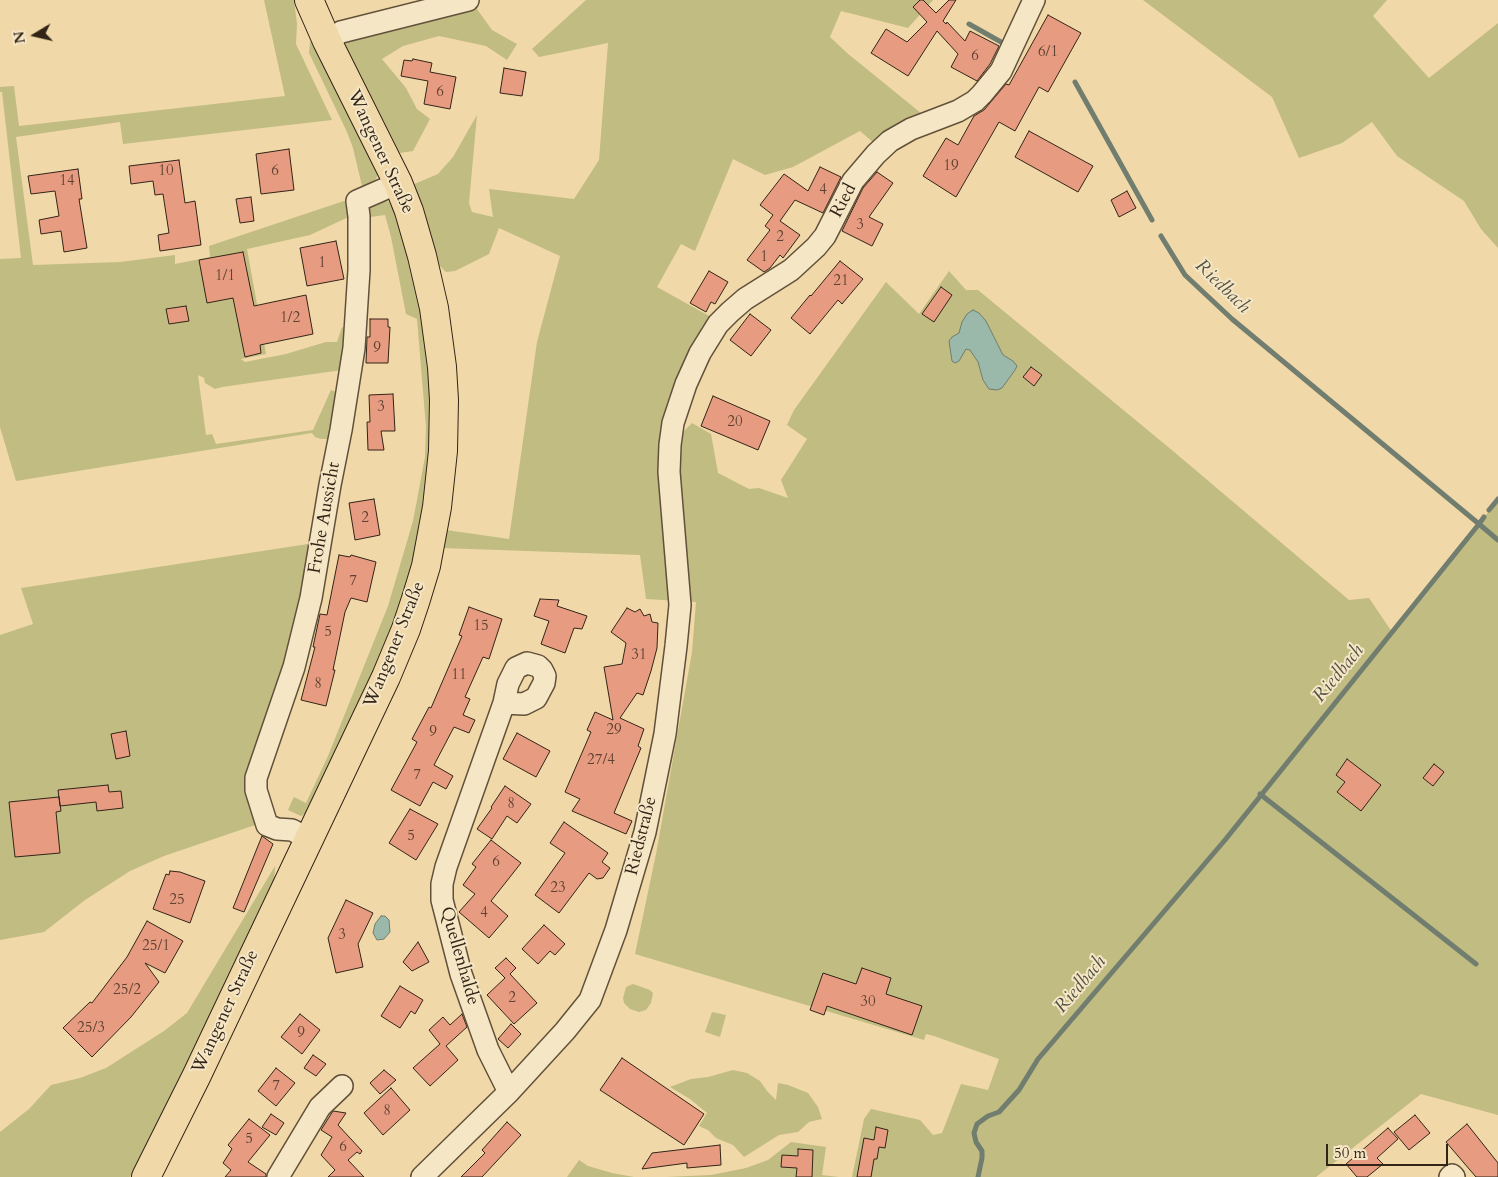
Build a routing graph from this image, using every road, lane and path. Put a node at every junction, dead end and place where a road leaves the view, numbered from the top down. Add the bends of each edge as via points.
1 (309, 0) edge
2 (468, 0) edge
3 (1034, 0) edge
4 (327, 41) junction
5 (398, 182) junction
6 (674, 423) joint
7 (504, 704) dead end
8 (309, 839) junction
9 (342, 1086) dead end
10 (509, 1092) junction
11 (146, 1177) edge
12 (278, 1177) edge
13 (422, 1177) edge

1 - 4 main road, Wangener Straße
2 - 4 street via 341,32
3 - 6 street, Ried via 1001,71 982,94 958,111 911,129 890,141 854,181 816,248 791,270 745,299 718,324 686,384
4 - 5 main road, Wangener Straße
5 - 8 main road, Wangener Straße via 422,256 439,336 444,424 438,507 426,566 406,629
5 - 8 street, Frohe Aussicht via 357,201 359,270 352,363 341,430 311,598 294,668 256,778 256,790 267,825 292,830
6 - 10 street, Riedstraße via 669,472 680,605 664,734 645,832 616,930 590,1000
7 - 10 street, Quellenhalde via 446,866 442,900 461,974 488,1050
8 - 11 main road, Wangener Straße
9 - 12 street via 320,1107
10 - 13 street, Riedstraße

